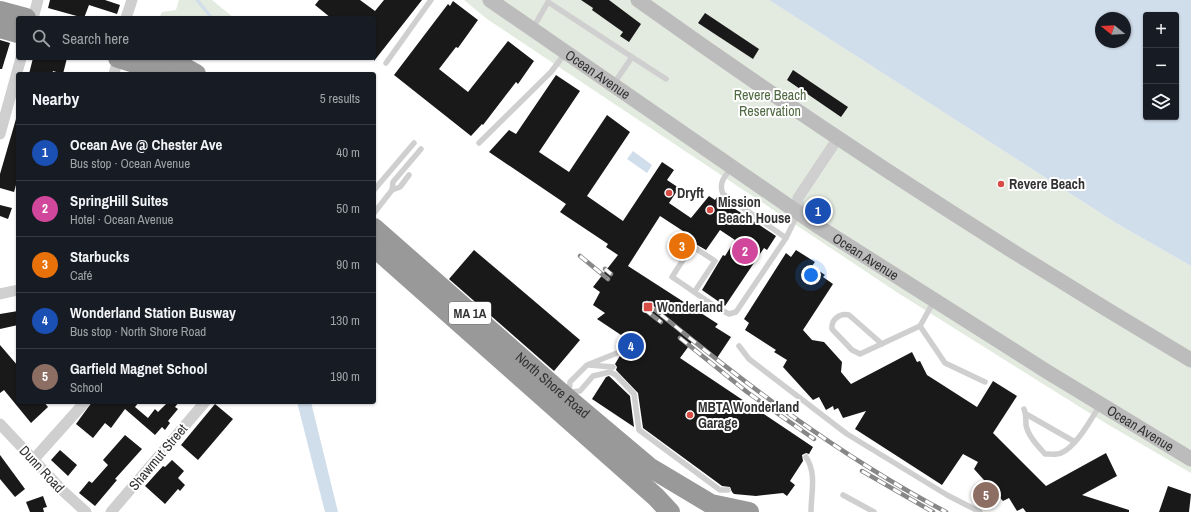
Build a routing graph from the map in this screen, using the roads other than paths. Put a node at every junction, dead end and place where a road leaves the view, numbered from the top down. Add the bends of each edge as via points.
1 (38, 0) edge
2 (132, 0) edge
3 (431, 0) edge
4 (490, 0) edge
5 (638, 0) edge
6 (3, 15) edge
7 (34, 16) edge
8 (127, 16) edge
9 (16, 17) edge
10 (532, 29) junction
11 (16, 31) edge
12 (566, 52) junction
13 (632, 57) junction
14 (20, 60) edge
15 (118, 60) edge
16 (140, 60) edge
17 (172, 63) edge
18 (386, 63) dead end
19 (17, 72) edge
20 (114, 72) edge
21 (192, 72) edge
22 (16, 76) edge
23 (666, 79) dead end
24 (613, 85) junction
25 (0, 134) edge
26 (838, 138) junction
27 (414, 143) dead end
28 (479, 143) dead end
29 (421, 149) dead end
30 (732, 167) junction
31 (409, 175) dead end
32 (376, 188) edge
33 (392, 190) junction
34 (376, 210) edge
35 (798, 213) junction
36 (376, 230) edge
37 (786, 238) junction
38 (376, 249) edge
39 (16, 290) edge
40 (696, 291) junction
41 (0, 294) edge
42 (935, 301) junction
43 (920, 326) junction
44 (882, 344) junction
45 (739, 346) dead end
46 (617, 353) dead end
47 (1191, 360) edge
48 (587, 365) junction
49 (613, 367) dead end
50 (985, 382) dead end
51 (564, 399) junction
52 (82, 404) edge
53 (203, 404) edge
54 (1100, 404) junction
55 (0, 424) edge
56 (1075, 442) junction
57 (806, 458) dead end
58 (34, 459) junction
59 (1191, 459) edge
60 (728, 490) dead end
61 (843, 495) dead end
62 (86, 512) edge
63 (111, 512) edge
64 (670, 512) edge
65 (749, 512) edge
66 (811, 512) edge
67 (874, 512) edge
68 (980, 512) edge

1 - 7 street
2 - 8 street
3 - 18 lane
4 - 10 main road, Ocean Avenue
5 - 26 main road
6 - 9 highway
6 - 11 highway
10 - 12 main road, Ocean Avenue
10 - 13 lane via 548,2
12 - 24 main road, Ocean Avenue
12 - 28 lane via 551,72
13 - 23 lane
13 - 24 lane
14 - 19 street
15 - 20 street
16 - 17 highway
17 - 21 highway
22 - 25 street
24 - 30 main road, Ocean Avenue
26 - 35 street via 798,198
26 - 47 main road via 984,233
27 - 32 lane
29 - 33 lane via 393,182
30 - 35 main road, Ocean Avenue
30 - 37 lane via 721,182 723,194
31 - 33 lane via 400,186
33 - 34 lane
35 - 37 lane
35 - 42 main road, Ocean Avenue
36 - 51 highway, North Shore Road / MA 1A
37 - 40 lane via 736,312 729,314 718,309
38 - 51 highway, North Shore Road / MA 1A
39 - 41 street
40 - 40 lane via 715,261 692,246 672,277
42 - 43 lane
42 - 54 main road, Ocean Avenue
43 - 44 lane
43 - 50 lane via 945,363
44 - 44 lane via 860,354 856,353 832,329 834,321 838,316 849,315
45 - 68 lane via 749,359 847,434 947,495
46 - 48 lane
48 - 49 lane
48 - 51 lane via 570,382
51 - 60 lane via 580,391 593,376 610,372 634,394 639,430 720,490
51 - 64 highway, North Shore Road / MA 1A
51 - 65 highway, North Shore Road / MA 1A via 649,467 683,488 711,504
52 - 58 street
53 - 63 street, Shawmut Street
54 - 56 lane
54 - 59 main road, Ocean Avenue
55 - 58 street, Dunn Road
56 - 56 lane via 1025,411 1026,426 1033,441 1045,454 1061,453
57 - 66 lane via 811,465 813,481
58 - 62 street, Dunn Road
61 - 67 lane

